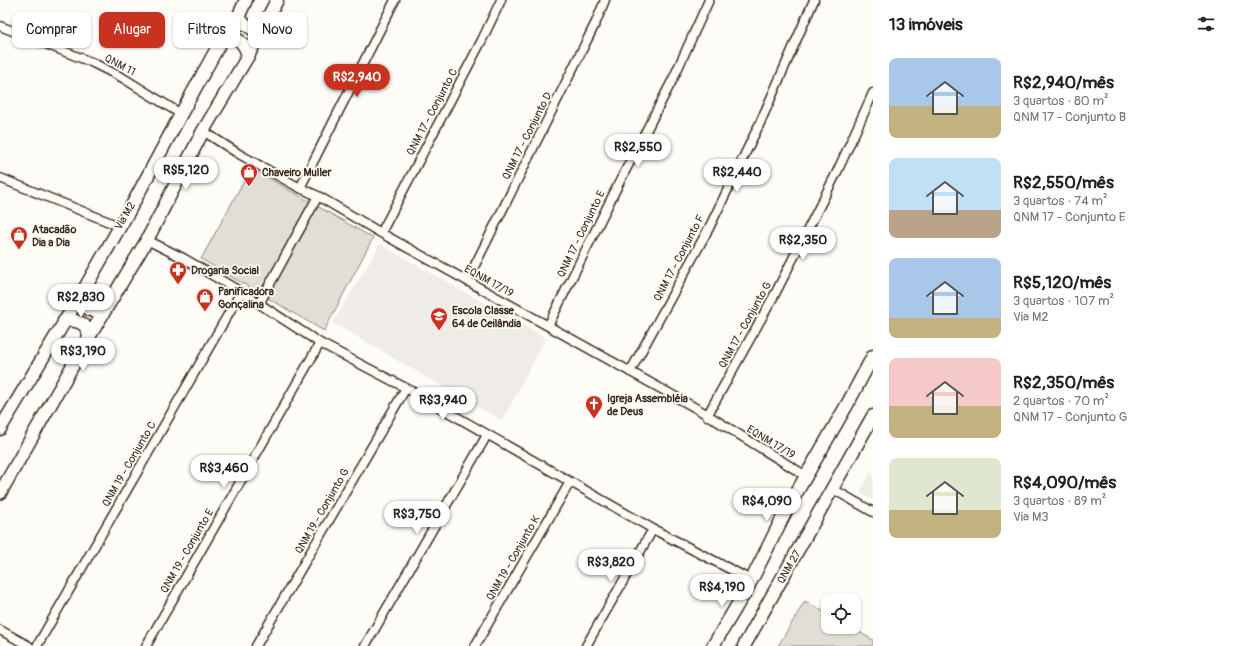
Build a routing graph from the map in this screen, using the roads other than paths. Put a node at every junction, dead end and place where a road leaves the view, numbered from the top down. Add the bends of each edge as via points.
1 (246, 0) edge
2 (277, 0) edge
3 (396, 0) edge
4 (501, 0) edge
5 (605, 0) edge
6 (709, 0) edge
7 (814, 0) edge
8 (271, 12) edge
9 (240, 13) edge
10 (240, 17) edge
11 (0, 26) edge
12 (248, 26) edge
13 (240, 41) edge
14 (217, 48) edge
15 (252, 48) edge
16 (248, 56) junction
17 (873, 93) edge
18 (181, 114) junction
19 (203, 131) junction
20 (0, 178) edge
21 (300, 188) junction
22 (318, 196) junction
23 (119, 226) junction
24 (381, 233) junction
25 (147, 240) junction
26 (466, 281) junction
27 (241, 292) junction
28 (80, 294) junction
29 (259, 304) junction
30 (104, 312) junction
31 (64, 321) junction
32 (548, 326) junction
33 (89, 337) junction
34 (320, 343) junction
35 (873, 356) edge
36 (630, 372) junction
37 (406, 388) junction
38 (707, 416) junction
39 (873, 416) edge
40 (0, 430) edge
41 (487, 435) junction
42 (806, 476) junction
43 (570, 482) junction
44 (833, 489) junction
45 (0, 493) edge
46 (873, 512) edge
47 (653, 529) junction
48 (750, 583) junction
49 (0, 630) edge
50 (29, 646) edge
51 (37, 646) edge
52 (146, 646) edge
53 (256, 646) edge
54 (365, 646) edge
55 (475, 646) edge
56 (586, 646) edge
57 (713, 646) edge
58 (718, 646) edge
59 (744, 646) edge

1 - 9 main road, Via M2
2 - 8 main road
3 - 21 street
4 - 24 street, QNM 17 - Conjunto C
5 - 26 street, QNM 17 - Conjunto D
6 - 32 street, QNM 17 - Conjunto E via 673,79
7 - 36 street, QNM 17 - Conjunto F via 760,124 708,228
10 - 12 main road
11 - 18 street, QNM 11 via 91,62 123,78
13 - 16 main road via 246,48
14 - 18 main road, Via M2
15 - 16 main road
16 - 19 main road
17 - 38 street, QNM 17 - Conjunto G via 776,294
18 - 23 main road, Via M2
19 - 21 street, EQNM 17/19
19 - 25 main road
20 - 23 street
21 - 22 street, EQNM 17/19
22 - 24 street, EQNM 17/19
22 - 29 street
23 - 28 main road, Via M2
24 - 26 street, EQNM 17/19
25 - 27 street
25 - 30 main road
26 - 32 street, EQNM 17/19
27 - 29 street
27 - 51 street, QNM 19 - Conjunto C
28 - 30 main road via 82,303 87,308
28 - 31 main road, Via M2
29 - 34 street
30 - 33 main road
31 - 33 main road via 82,323 86,326
31 - 40 main road, Via M2
32 - 36 street, EQNM 17/19
33 - 45 main road
34 - 37 street
34 - 52 street, QNM 19 - Conjunto E
35 - 42 main road
36 - 38 street, EQNM 17/19
37 - 41 street
37 - 53 street, QNM 19 - Conjunto G
38 - 42 street, EQNM 17/19
39 - 44 main road, QNM 27
41 - 43 street
41 - 54 street
42 - 48 main road
43 - 47 street
43 - 55 street, QNM 19 - Conjunto K
44 - 46 street
44 - 59 main road, QNM 27
47 - 48 street
47 - 56 street
48 - 57 main road
48 - 58 main road
49 - 50 street

